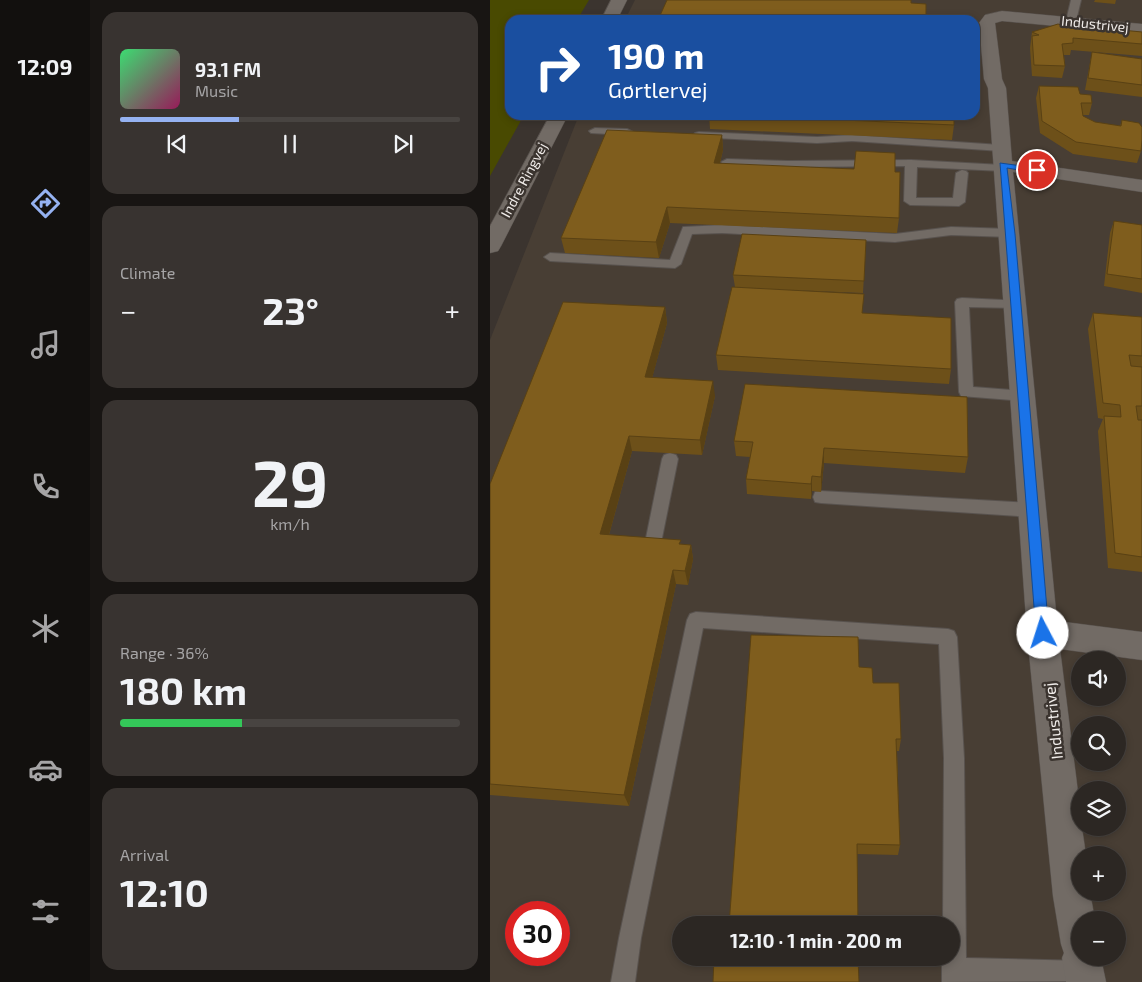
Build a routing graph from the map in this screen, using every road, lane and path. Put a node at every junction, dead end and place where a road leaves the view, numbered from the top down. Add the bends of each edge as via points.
1 (619, 0) edge
2 (1076, 0) edge
3 (612, 15) edge
4 (1071, 21) junction
5 (1142, 30) edge
6 (556, 120) edge
7 (595, 131) dead end
8 (643, 133) edge
9 (691, 135) edge
10 (1002, 161) junction
11 (727, 162) edge
12 (911, 163) junction
13 (962, 173) dead end
14 (1142, 186) edge
15 (1010, 234) junction
16 (490, 246) edge
17 (550, 257) dead end
18 (1016, 304) junction
19 (1023, 396) junction
20 (670, 459) edge
21 (821, 497) edge
22 (1032, 510) junction
23 (654, 538) edge
24 (1043, 633) junction
25 (1142, 646) edge
26 (1074, 911) edge
27 (1071, 965) edge
28 (954, 975) edge
29 (623, 982) edge

1 - 3 street
2 - 4 lane
4 - 5 street, Industrivej
4 - 10 street, Industrivej via 1002,16 991,18 987,23 993,79 997,88
6 - 16 street, Indre Ringvej
7 - 8 lane
9 - 10 lane via 817,140 852,138
10 - 12 lane
10 - 14 street
10 - 15 street, Industrivej
11 - 12 lane
12 - 13 lane via 910,201 959,202
15 - 17 lane via 951,231 895,238 687,230 674,264
15 - 18 street, Industrivej
18 - 19 street, Industrivej
18 - 19 lane via 962,302 966,392
19 - 22 street, Industrivej
20 - 23 lane
21 - 22 lane
22 - 24 street, Industrivej
24 - 25 street
24 - 26 street, Industrivej
27 - 28 lane
28 - 29 lane via 954,758 948,637 696,620

